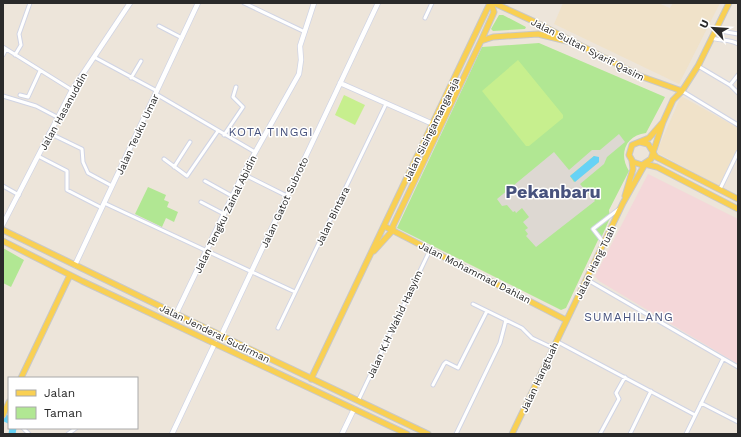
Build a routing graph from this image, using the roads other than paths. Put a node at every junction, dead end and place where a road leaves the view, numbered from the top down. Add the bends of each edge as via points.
1 (30, 3) edge
2 (130, 3) edge
3 (198, 3) edge
4 (244, 3) edge
5 (314, 3) edge
6 (378, 3) edge
7 (432, 3) edge
8 (492, 3) edge
9 (729, 3) edge
10 (425, 18) dead end
11 (159, 26) dead end
12 (715, 30) junction
13 (305, 32) junction
14 (738, 34) edge
15 (182, 38) junction
16 (712, 38) junction
17 (481, 41) junction
18 (571, 42) junction
19 (738, 44) edge
20 (4, 48) edge
21 (3, 55) edge
22 (15, 55) junction
23 (94, 57) junction
24 (141, 61) dead end
25 (698, 66) junction
26 (40, 71) junction
27 (738, 75) edge
28 (131, 78) junction
29 (340, 83) junction
30 (730, 85) junction
31 (236, 87) dead end
32 (72, 90) junction
33 (682, 91) junction
34 (156, 93) junction
35 (738, 93) edge
36 (20, 95) dead end
37 (3, 96) edge
38 (386, 104) junction
39 (444, 116) junction
40 (57, 117) junction
41 (663, 122) junction
42 (433, 124) junction
43 (738, 125) edge
44 (218, 131) junction
45 (49, 133) junction
46 (224, 135) junction
47 (190, 142) dead end
48 (638, 142) junction
49 (254, 152) junction
50 (652, 152) junction
51 (738, 152) edge
52 (38, 156) junction
53 (164, 159) dead end
54 (632, 161) junction
55 (645, 164) junction
56 (174, 167) junction
57 (243, 174) junction
58 (205, 181) dead end
59 (3, 186) edge
60 (112, 186) junction
61 (720, 189) junction
62 (19, 195) junction
63 (232, 196) junction
64 (287, 196) junction
65 (738, 199) edge
66 (201, 202) dead end
67 (103, 206) junction
68 (622, 206) junction
69 (738, 208) edge
70 (224, 214) junction
71 (3, 224) edge
72 (384, 226) junction
73 (3, 230) edge
74 (393, 230) junction
75 (3, 241) edge
76 (604, 243) junction
77 (432, 249) junction
78 (206, 251) junction
79 (371, 254) junction
80 (70, 263) junction
81 (75, 266) junction
82 (86, 271) junction
83 (251, 272) junction
84 (68, 274) junction
85 (586, 279) junction
86 (82, 281) junction
87 (295, 292) junction
88 (473, 304) dead end
89 (487, 311) junction
90 (176, 314) junction
91 (506, 320) junction
92 (566, 320) junction
93 (278, 328) dead end
94 (221, 336) junction
95 (556, 341) junction
96 (215, 343) junction
97 (553, 348) junction
98 (723, 359) junction
99 (738, 367) edge
100 (21, 377) edge
101 (625, 377) junction
102 (311, 379) junction
103 (433, 385) dead end
104 (651, 391) junction
105 (358, 401) junction
106 (701, 403) junction
107 (8, 404) edge
108 (354, 409) junction
109 (3, 414) edge
110 (695, 415) junction
111 (738, 422) edge
112 (172, 434) edge
113 (342, 434) edge
114 (407, 434) edge
115 (428, 434) edge
116 (456, 434) edge
117 (512, 434) edge
118 (600, 434) edge
119 (630, 434) edge
120 (686, 434) edge

1 - 22 street via 19,34 21,45
2 - 23 street, Jalan Hasanuddin
3 - 15 street, Jalan Teuku Umar
4 - 13 street
5 - 13 street, Jalan Tengku Zainal Abidin
6 - 29 street, Jalan Gatot Subroto
7 - 10 street
8 - 17 main road, Jalan Sisingamangaraja via 494,12
8 - 18 main road, Jalan Sultan Syarif Qasim
8 - 42 main road, Jalan Sisingamangaraja
9 - 12 main road
11 - 15 street
12 - 14 street
12 - 16 main road
13 - 49 street, Jalan Tengku Zainal Abidin via 300,46 299,74
15 - 34 street, Jalan Teuku Umar
16 - 19 street via 718,41 734,41
16 - 25 main road
17 - 18 main road via 493,37 538,34
17 - 39 main road, Jalan Sisingamangaraja
18 - 33 main road, Jalan Sultan Syarif Qasim via 640,76
20 - 21 street
20 - 22 street
22 - 26 street
23 - 28 street
23 - 32 street, Jalan Hasanuddin
24 - 28 street
25 - 30 street
25 - 33 main road
26 - 32 street
26 - 36 street via 28,97
27 - 30 street
28 - 34 street
29 - 38 street
29 - 64 street, Jalan Gatot Subroto
30 - 35 street
31 - 46 street via 233,97 242,107
32 - 40 street, Jalan Hasanuddin
33 - 41 main road via 673,100
33 - 43 street
34 - 44 street
34 - 60 street, Jalan Teuku Umar
37 - 40 street via 36,106
38 - 42 street
38 - 87 street, Jalan Bintara
39 - 42 main road
39 - 74 main road, Jalan Sisingamangaraja
40 - 45 street, Jalan Hasanuddin
41 - 48 main road via 649,138
41 - 50 main road
42 - 72 main road, Jalan Sisingamangaraja
44 - 46 street
44 - 56 street via 187,176
45 - 52 street, Jalan Hasanuddin
45 - 60 street via 82,149 83,162 88,173
46 - 49 street
47 - 56 street
48 - 50 main road via 648,144
48 - 54 main road via 629,150
49 - 57 street, Jalan Tengku Zainal Abidin
50 - 55 main road via 651,159
50 - 61 main road
51 - 61 street
52 - 62 street, Jalan Hasanuddin
52 - 67 street via 67,171 67,190
53 - 56 street
54 - 55 main road via 639,165
54 - 68 main road, Jalan Hang Tuah via 633,169
55 - 68 main road, Jalan Hang Tuah
55 - 69 main road via 657,167
57 - 63 street, Jalan Tengku Zainal Abidin
57 - 64 street
58 - 63 street
59 - 62 street
60 - 67 street, Jalan Teuku Umar
61 - 65 main road
62 - 71 street, Jalan Hasanuddin
63 - 70 street, Jalan Tengku Zainal Abidin
64 - 83 street, Jalan Gatot Subroto
66 - 70 street
67 - 78 street
67 - 81 street, Jalan Teuku Umar
68 - 76 main road, Jalan Hang Tuah
68 - 76 street via 593,229
70 - 78 street, Jalan Tengku Zainal Abidin
72 - 74 main road, Jalan Mohammad Dahlan
72 - 79 main road, Jalan Sisingamangaraja
73 - 80 main road, Jalan Jenderal Sudirman
74 - 77 main road, Jalan Mohammad Dahlan
74 - 79 main road, Jalan Sisingamangaraja
75 - 84 main road, Jalan Jenderal Sudirman
76 - 85 main road, Jalan Hang Tuah
77 - 92 main road, Jalan Mohammad Dahlan
77 - 105 street, Jalan K.H Wahid Hasyim via 400,310
78 - 83 street
78 - 90 street, Jalan Tengku Zainal Abidin
79 - 102 main road, Jalan Sisingamangaraja
80 - 81 main road, Jalan Jenderal Sudirman
80 - 84 main road via 72,269
81 - 82 main road, Jalan Jenderal Sudirman
82 - 86 main road via 80,273
82 - 90 main road, Jalan Jenderal Sudirman
83 - 87 street
83 - 94 street, Jalan Gatot Subroto
84 - 86 main road, Jalan Jenderal Sudirman
84 - 100 main road
85 - 92 main road, Jalan Hang Tuah
85 - 98 street
86 - 96 main road, Jalan Jenderal Sudirman
87 - 93 street, Jalan Bintara
88 - 89 street
89 - 91 street
89 - 103 street via 458,368 446,362
90 - 94 main road, Jalan Jenderal Sudirman
91 - 97 street via 522,328 532,338
91 - 116 street via 500,343
92 - 95 main road, Jalan Hangtuah
94 - 102 main road, Jalan Jenderal Sudirman
95 - 97 main road, Jalan Hangtuah
95 - 101 street
96 - 108 main road, Jalan Jenderal Sudirman
96 - 112 street
97 - 117 main road, Jalan Hangtuah
98 - 99 street
98 - 106 street
101 - 104 street
101 - 118 street via 616,393 619,398
102 - 105 main road, Jalan Jenderal Sudirman
104 - 110 street
104 - 119 street
105 - 115 main road, Jalan Jenderal Sudirman
106 - 110 street
106 - 111 street
107 - 109 main road
108 - 113 street
108 - 114 main road, Jalan Jenderal Sudirman
110 - 120 street

